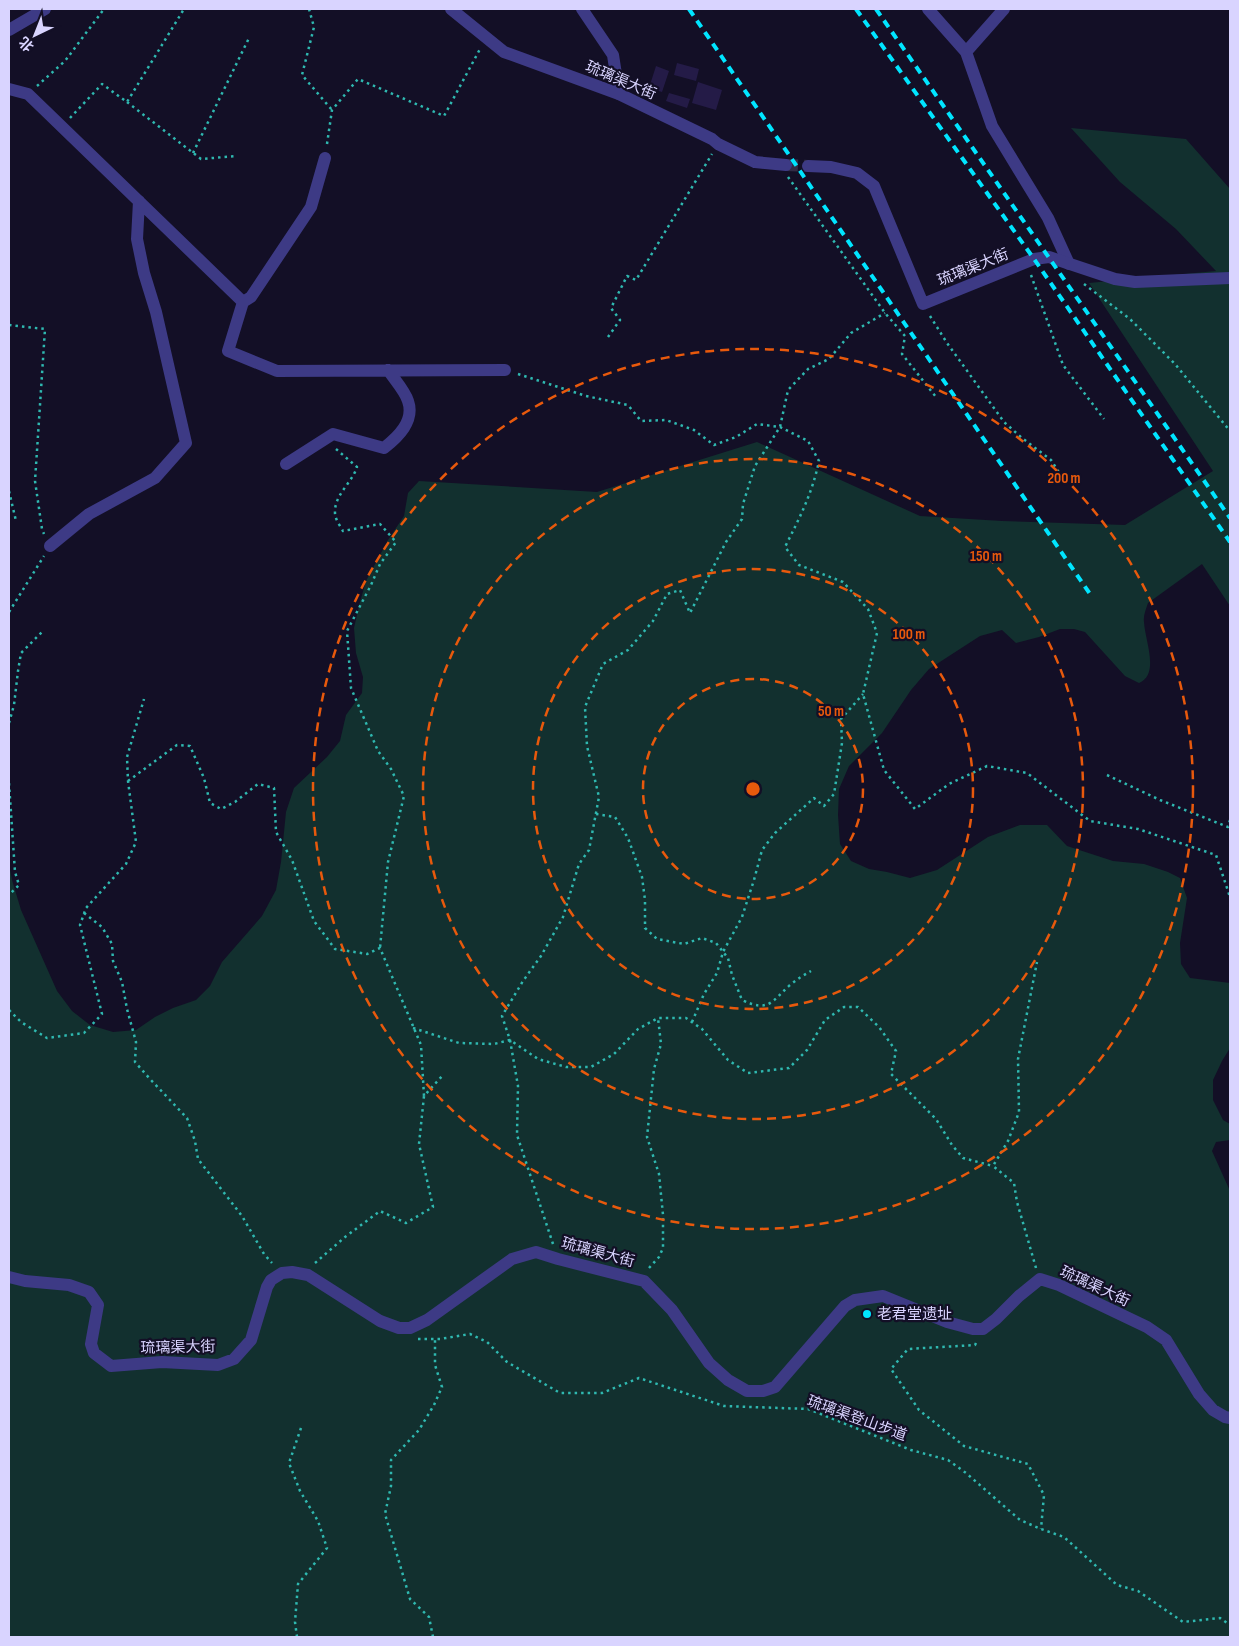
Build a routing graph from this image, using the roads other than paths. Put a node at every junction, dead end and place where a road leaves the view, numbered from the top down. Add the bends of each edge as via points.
1 (45, 9) edge
2 (451, 9) edge
3 (582, 9) edge
4 (928, 9) edge
5 (1004, 9) edge
6 (9, 30) edge
7 (966, 52) junction
8 (9, 90) edge
9 (619, 94) junction
10 (325, 158) road end
11 (782, 165) tunnel mouth
12 (808, 166) tunnel mouth
13 (139, 201) junction
14 (1069, 264) junction
15 (1230, 278) edge
16 (243, 302) junction
17 (388, 370) junction
18 (505, 370) road end
19 (286, 464) dead end
20 (50, 546) road end
21 (9, 1277) edge
22 (1230, 1418) edge

1 - 6 street
2 - 9 street, 琉璃渠大街 via 504,52
3 - 9 street via 613,55
4 - 7 street
5 - 7 street
7 - 14 street via 992,126 1048,218
8 - 13 street via 28,94
9 - 11 street, 琉璃渠大街 via 755,162
10 - 16 street via 311,207 251,297
12 - 14 street, 琉璃渠大街 via 857,173 874,186 923,304 1034,259 1049,257
13 - 16 street
13 - 20 street via 137,239 186,443 155,478 90,514
14 - 15 street, 琉璃渠大街 via 1115,279 1136,282
16 - 17 street via 228,351 277,371
17 - 18 street
17 - 19 street via 408,401 409,415 403,431 384,448 333,434
21 - 22 street, 琉璃渠大街 via 68,1285 89,1292 98,1305 92,1344 94,1353 111,1366 162,1362 218,1365 234,1359 251,1340 267,1287 282,1273 308,1275 380,1321 410,1328 427,1320 512,1259 536,1252 644,1281 672,1310 709,1363 747,1391 775,1387 845,1306 855,1300 883,1296 947,1322 983,1329 1040,1279 1148,1327 1166,1340 1199,1394 1213,1410

